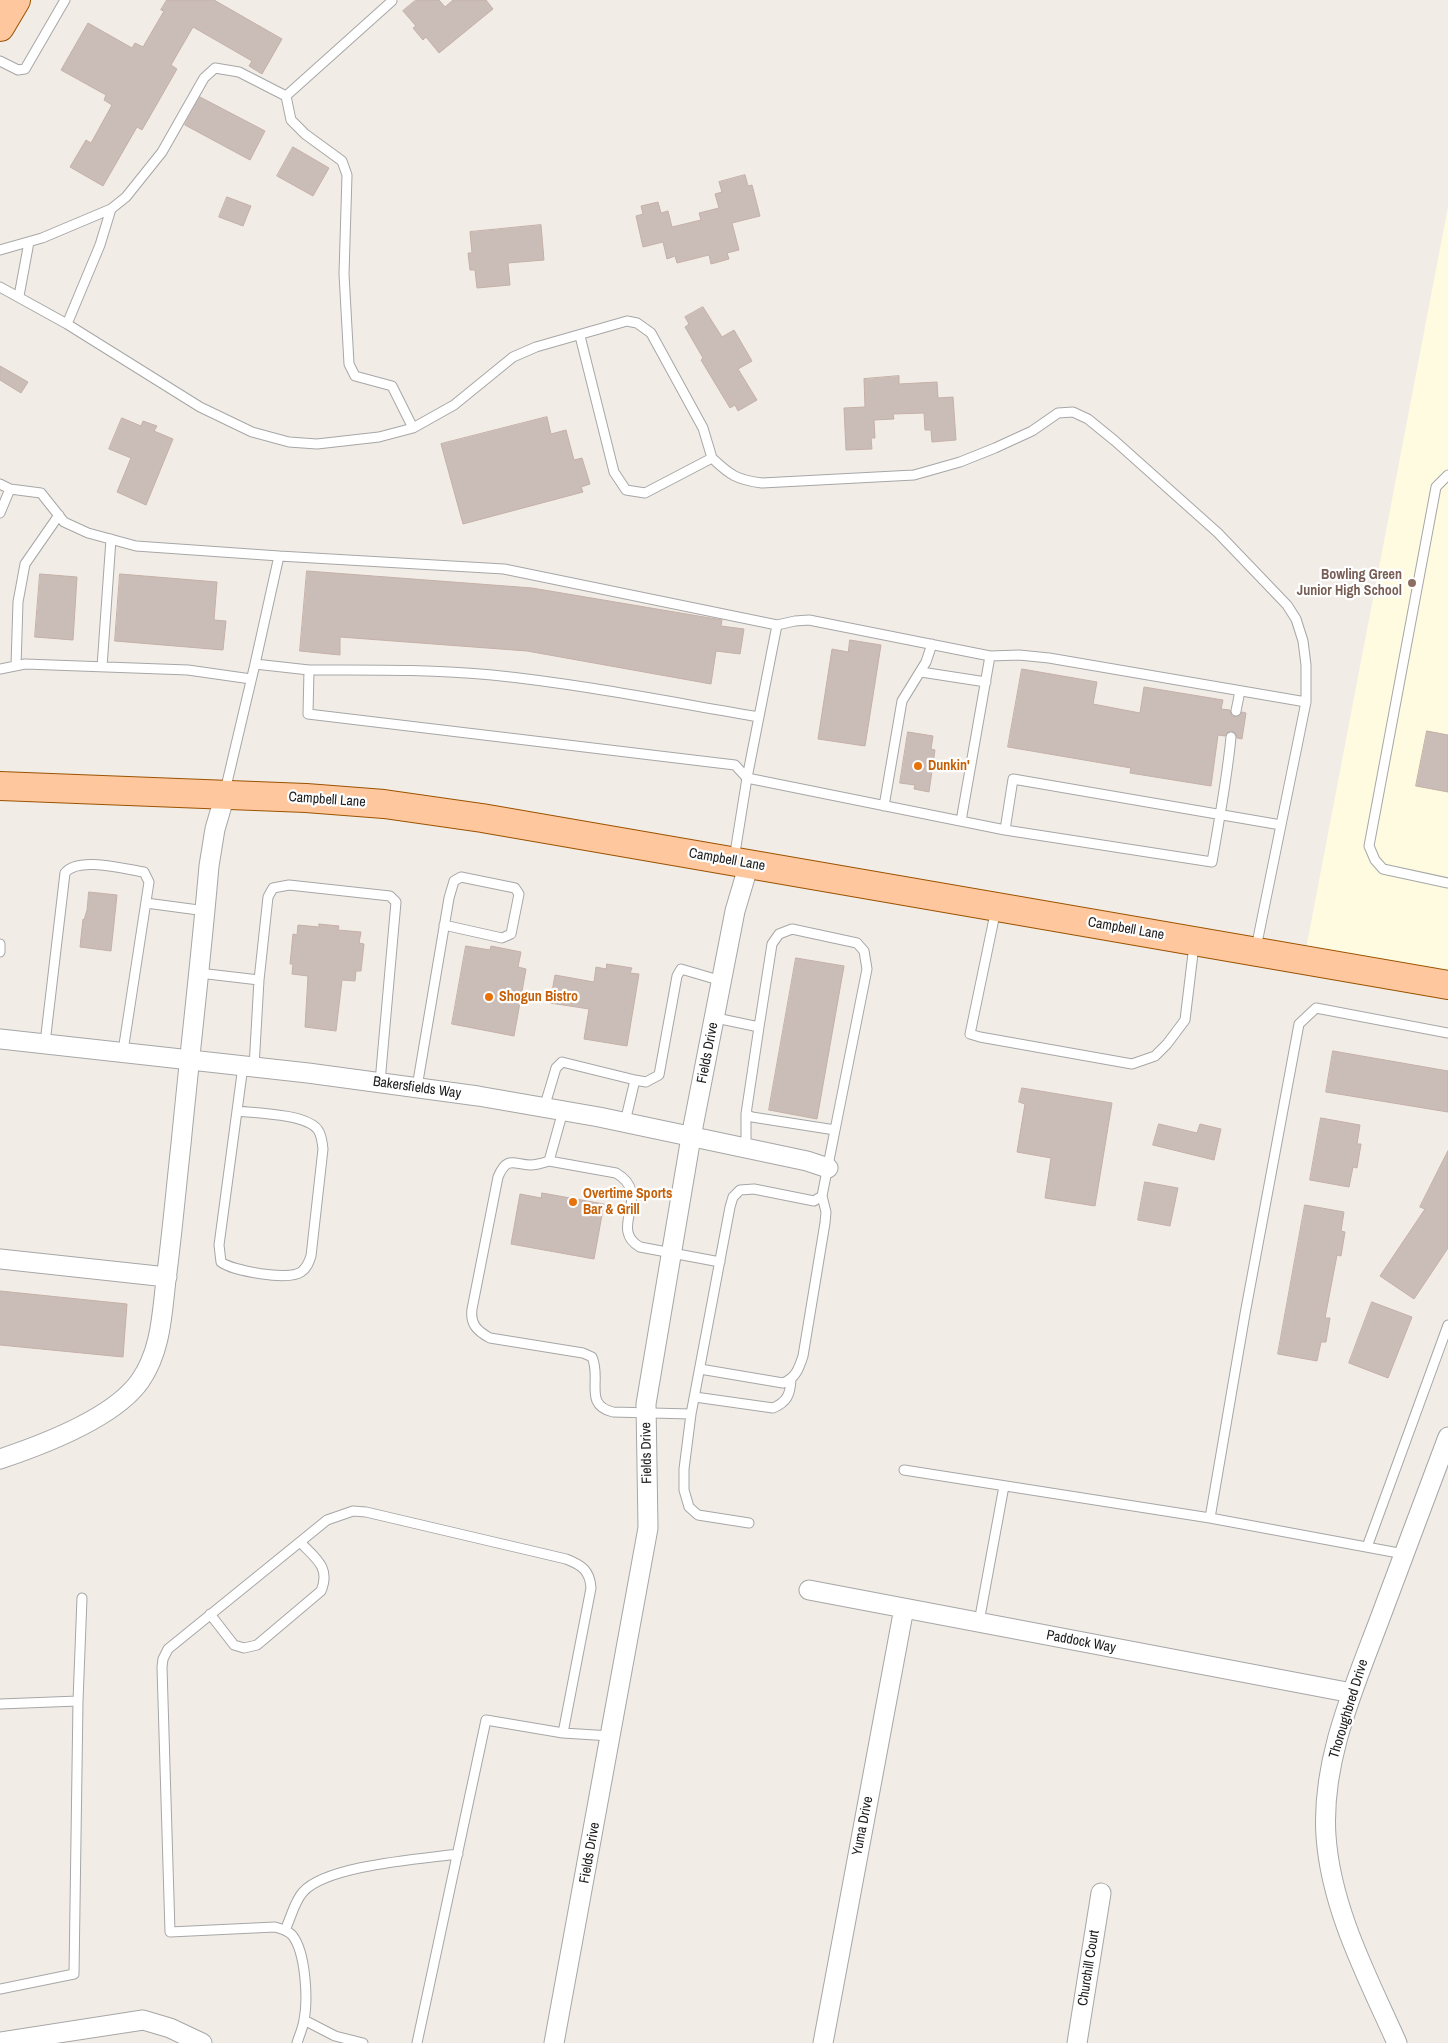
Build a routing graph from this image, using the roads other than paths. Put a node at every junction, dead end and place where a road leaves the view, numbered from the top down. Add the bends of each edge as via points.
1 (16, 0) edge
2 (65, 0) edge
3 (392, 1) edge
4 (0, 27) edge
5 (0, 61) edge
6 (286, 96) junction
7 (112, 209) junction
8 (29, 242) junction
9 (0, 250) edge
10 (0, 287) edge
11 (19, 296) junction
12 (67, 324) junction
13 (580, 336) junction
14 (413, 428) junction
15 (712, 458) junction
16 (1448, 475) edge
17 (0, 484) edge
18 (10, 489) junction
19 (0, 513) edge
20 (59, 516) junction
21 (111, 539) junction
22 (279, 556) junction
23 (778, 625) junction
24 (932, 644) junction
25 (990, 656) junction
26 (255, 664) junction
27 (16, 666) junction
28 (102, 667) junction
29 (0, 669) edge
30 (309, 670) junction
31 (921, 672) junction
32 (251, 679) junction
33 (986, 682) junction
34 (1240, 691) junction
35 (1306, 702) junction
36 (1236, 711) dead end
37 (759, 717) junction
38 (1231, 737) dead end
39 (747, 778) junction
40 (0, 786) edge
41 (224, 795) junction
42 (884, 806) junction
43 (1220, 815) junction
44 (961, 821) junction
45 (1281, 824) junction
46 (1005, 830) junction
47 (741, 863) junction
48 (1448, 883) edge
49 (146, 903) junction
50 (997, 906) junction
51 (206, 911) junction
52 (444, 925) junction
53 (1195, 940) junction
54 (0, 944) edge
55 (1255, 951) junction
56 (0, 952) edge
57 (199, 973) junction
58 (259, 980) junction
59 (722, 980) junction
60 (1448, 985) edge
61 (716, 1018) junction
62 (759, 1028) junction
63 (1448, 1033) edge
64 (0, 1038) edge
65 (45, 1043) junction
66 (124, 1051) junction
67 (189, 1061) junction
68 (249, 1066) junction
69 (635, 1080) junction
70 (380, 1082) junction
71 (417, 1088) junction
72 (553, 1109) junction
73 (237, 1111) junction
74 (746, 1114) junction
75 (625, 1122) junction
76 (835, 1130) junction
77 (692, 1137) junction
78 (746, 1148) junction
79 (549, 1161) junction
80 (828, 1168) junction
81 (822, 1196) junction
82 (672, 1254) junction
83 (0, 1259) edge
84 (720, 1262) junction
85 (167, 1278) junction
86 (1448, 1325) edge
87 (700, 1369) junction
88 (791, 1380) junction
89 (695, 1397) junction
90 (646, 1413) junction
91 (692, 1414) junction
92 (1448, 1437) edge
93 (0, 1459) edge
94 (904, 1470) dead end
95 (1004, 1486) junction
96 (1210, 1518) junction
97 (749, 1523) dead end
98 (300, 1542) junction
99 (1367, 1547) junction
100 (1404, 1554) junction
101 (809, 1590) dead end
102 (82, 1598) dead end
103 (904, 1608) junction
104 (210, 1614) junction
105 (978, 1622) junction
106 (1352, 1693) junction
107 (78, 1701) junction
108 (0, 1704) edge
109 (563, 1733) junction
110 (610, 1736) junction
111 (458, 1854) junction
112 (1101, 1893) dead end
113 (286, 1930) junction
114 (0, 1990) edge
115 (304, 2020) junction
116 (0, 2042) edge
117 (202, 2043) edge
118 (297, 2043) edge
119 (363, 2043) edge
120 (417, 2043) edge
121 (554, 2043) edge
122 (823, 2043) edge
123 (1077, 2043) edge
124 (1398, 2043) edge

1 - 4 main road
2 - 5 lane via 25,69 18,70
3 - 6 lane
6 - 7 lane via 239,72 215,68 204,78 162,152 126,197
6 - 14 lane via 291,120 342,161 347,175 344,274 349,364 355,376 392,386
7 - 8 lane
7 - 12 lane
8 - 9 lane
8 - 11 lane
10 - 11 lane
11 - 12 lane
12 - 14 lane via 200,407 252,432 289,442 317,444 379,437
13 - 14 lane via 536,347 513,357 454,405
13 - 15 lane via 628,321 652,332 703,428
13 - 15 lane via 614,472 626,490 645,494
15 - 35 lane via 742,480 762,483 914,475 986,452 1032,431 1058,413 1073,412 1088,419 1115,441 1218,533 1287,605 1296,619 1303,641
16 - 48 lane via 1436,487 1369,846 1383,869
17 - 18 lane
18 - 19 lane
18 - 20 lane via 41,493
20 - 21 lane via 64,522 88,533
20 - 27 lane via 25,564 18,602
21 - 22 lane via 136,546
21 - 28 lane
22 - 23 lane via 504,569
22 - 26 lane
23 - 24 lane via 809,620
23 - 37 lane
24 - 25 lane
24 - 31 lane
25 - 33 lane
25 - 34 lane via 1019,654 1049,658
26 - 30 lane
26 - 32 lane
27 - 28 lane
27 - 29 lane
28 - 32 lane via 188,670
30 - 37 lane via 492,675
30 - 39 lane via 308,714 735,765
31 - 33 lane
31 - 42 lane via 902,701
32 - 41 lane
33 - 44 lane
34 - 35 lane
34 - 36 lane
35 - 45 lane
37 - 39 lane
38 - 43 lane
39 - 42 lane
39 - 47 lane
40 - 41 main road, Campbell Lane
41 - 47 main road, Campbell Lane via 384,804
41 - 51 street via 215,829
42 - 44 lane
43 - 45 lane
43 - 46 lane via 1212,862
43 - 46 lane via 1013,778
44 - 46 lane
45 - 55 lane
47 - 50 main road, Campbell Lane
47 - 59 street, Fields Drive
49 - 51 lane
49 - 65 lane via 149,882 144,872 83,864 69,868 65,873
49 - 66 lane
50 - 53 main road, Campbell Lane
50 - 53 lane via 970,1034 980,1038 1132,1064 1155,1056 1185,1020
51 - 57 street
52 - 52 lane via 454,881 461,877 515,888 519,894 511,934 502,938
52 - 71 lane
53 - 55 main road, Campbell Lane
54 - 56 lane
55 - 60 main road, Campbell Lane
57 - 58 lane
57 - 67 street
58 - 68 lane
58 - 70 lane via 268,897 273,888 288,885 390,896 396,902
59 - 61 street, Fields Drive
59 - 69 lane via 681,969 659,1075 646,1082
61 - 62 lane
61 - 77 street, Fields Drive
62 - 74 lane
62 - 76 lane via 772,944 779,934 792,929 857,943 864,951 867,969
63 - 96 lane via 1316,1008 1299,1024
64 - 65 street, Bakersfields Way
65 - 66 street, Bakersfields Way
66 - 67 street, Bakersfields Way
67 - 68 street, Bakersfields Way
67 - 85 street
68 - 70 street, Bakersfields Way
68 - 73 lane
69 - 72 lane via 562,1062 556,1068
69 - 75 lane
70 - 71 street, Bakersfields Way
71 - 72 street, Bakersfields Way
72 - 75 street, Bakersfields Way
72 - 79 lane
73 - 73 lane via 218,1253 221,1262 237,1270 285,1275 299,1273 308,1266 311,1256 322,1137 318,1129 304,1120
74 - 76 lane
74 - 78 lane
75 - 77 street, Bakersfields Way
76 - 80 lane
77 - 78 street, Bakersfields Way
77 - 82 street, Fields Drive
78 - 80 street, Bakersfields Way
79 - 82 lane via 623,1177 633,1195 627,1228 629,1238 640,1247
79 - 90 lane via 539,1165 507,1163 502,1168 472,1308 473,1325 490,1338 583,1353 592,1358 596,1366 596,1403 602,1410
80 - 81 lane
81 - 84 lane via 814,1201 754,1189 740,1190 730,1206
81 - 88 lane via 826,1212 803,1356 799,1370
82 - 84 lane
82 - 90 street, Fields Drive
83 - 85 street
84 - 87 lane
85 - 93 street via 154,1354 139,1383 112,1407 79,1427
86 - 99 lane
87 - 88 lane via 784,1383
87 - 89 lane
88 - 89 lane via 790,1396 773,1408
89 - 91 lane
90 - 91 lane
90 - 110 street, Fields Drive via 648,1528
91 - 97 lane via 684,1469 684,1490 689,1506 698,1515
92 - 100 street, Thoroughbred Drive
94 - 95 lane
95 - 96 lane
95 - 105 lane
96 - 99 lane
98 - 104 lane
98 - 104 lane via 322,1567 326,1580 322,1591 257,1645 234,1646
98 - 109 lane via 327,1520 353,1511 366,1512 566,1559 583,1566 591,1580 591,1588
99 - 100 lane
100 - 106 street, Thoroughbred Drive
101 - 103 street, Paddock Way
102 - 107 lane
103 - 105 street, Paddock Way
103 - 122 street, Yuma Drive
104 - 113 lane via 168,1650 163,1659 170,1932 275,1927
105 - 106 street, Paddock Way
106 - 124 street, Thoroughbred Drive via 1328,1784 1326,1838 1336,1893 1345,1920
107 - 108 lane
107 - 114 lane via 74,1974
109 - 110 lane
109 - 111 lane via 486,1720
110 - 121 street, Fields Drive
111 - 113 lane via 358,1868 328,1876 303,1892
111 - 120 lane
112 - 123 street, Churchill Court
113 - 115 lane via 302,1956
115 - 118 lane
115 - 119 lane via 335,2036
116 - 117 street via 143,2020

